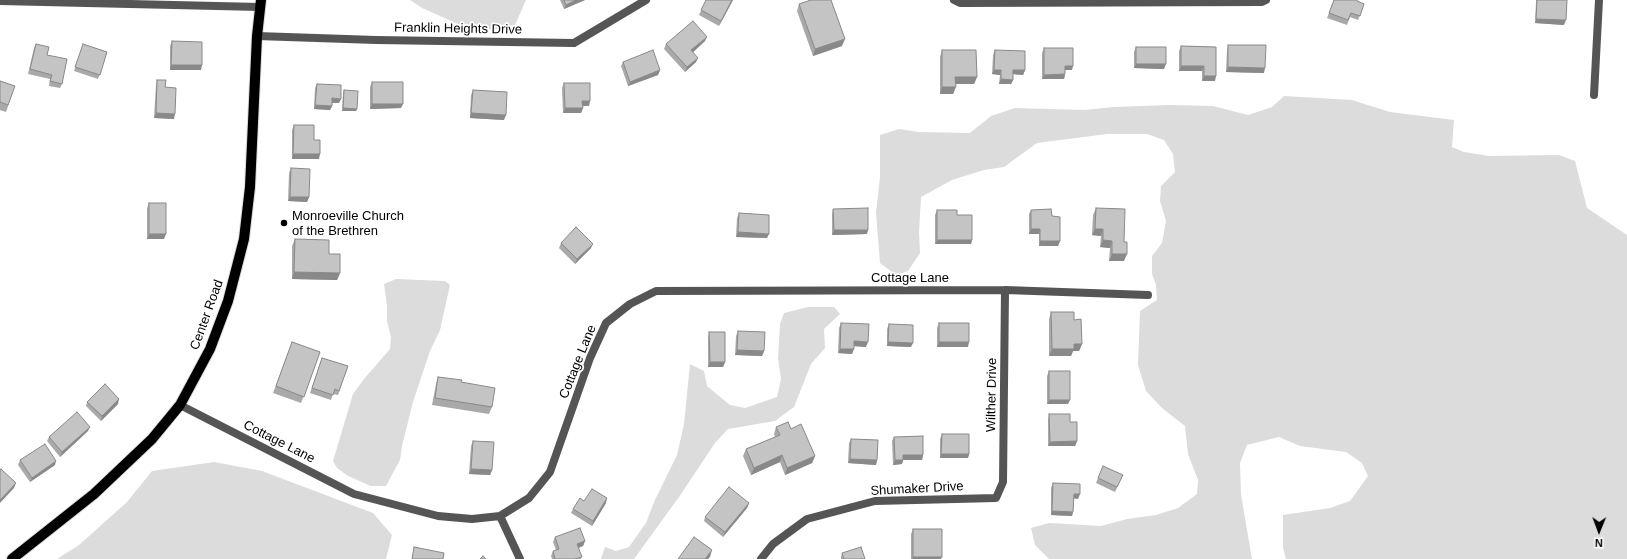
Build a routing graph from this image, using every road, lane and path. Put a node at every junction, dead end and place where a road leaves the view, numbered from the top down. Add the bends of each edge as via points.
1 (0, 0) edge
2 (646, 0) edge
3 (954, 0) edge
4 (1266, 0) edge
5 (1599, 0) edge
6 (260, 3) edge
7 (257, 36) junction
8 (1594, 95) dead end
9 (1005, 290) junction
10 (1148, 295) dead end
11 (180, 405) junction
12 (996, 498) joint
13 (500, 516) junction
14 (12, 559) edge
15 (520, 559) edge
16 (761, 559) edge

1 - 6 street
2 - 7 street, Franklin Heights Drive via 574,43
3 - 4 street via 960,3 983,3
5 - 8 street
6 - 7 main road, Center Road
7 - 11 main road, Center Road via 250,187 244,239 228,301 210,349
9 - 10 street, Cottage Lane
9 - 12 street, Wilther Drive via 1003,482
9 - 13 street, Cottage Lane via 656,291 630,304 606,323 590,358 550,472 529,498
11 - 13 street, Cottage Lane via 354,494 438,516 472,519
11 - 14 main road, Center Road via 152,439 94,494
12 - 16 street, Shumaker Drive via 875,501 806,519 773,544
13 - 15 street

